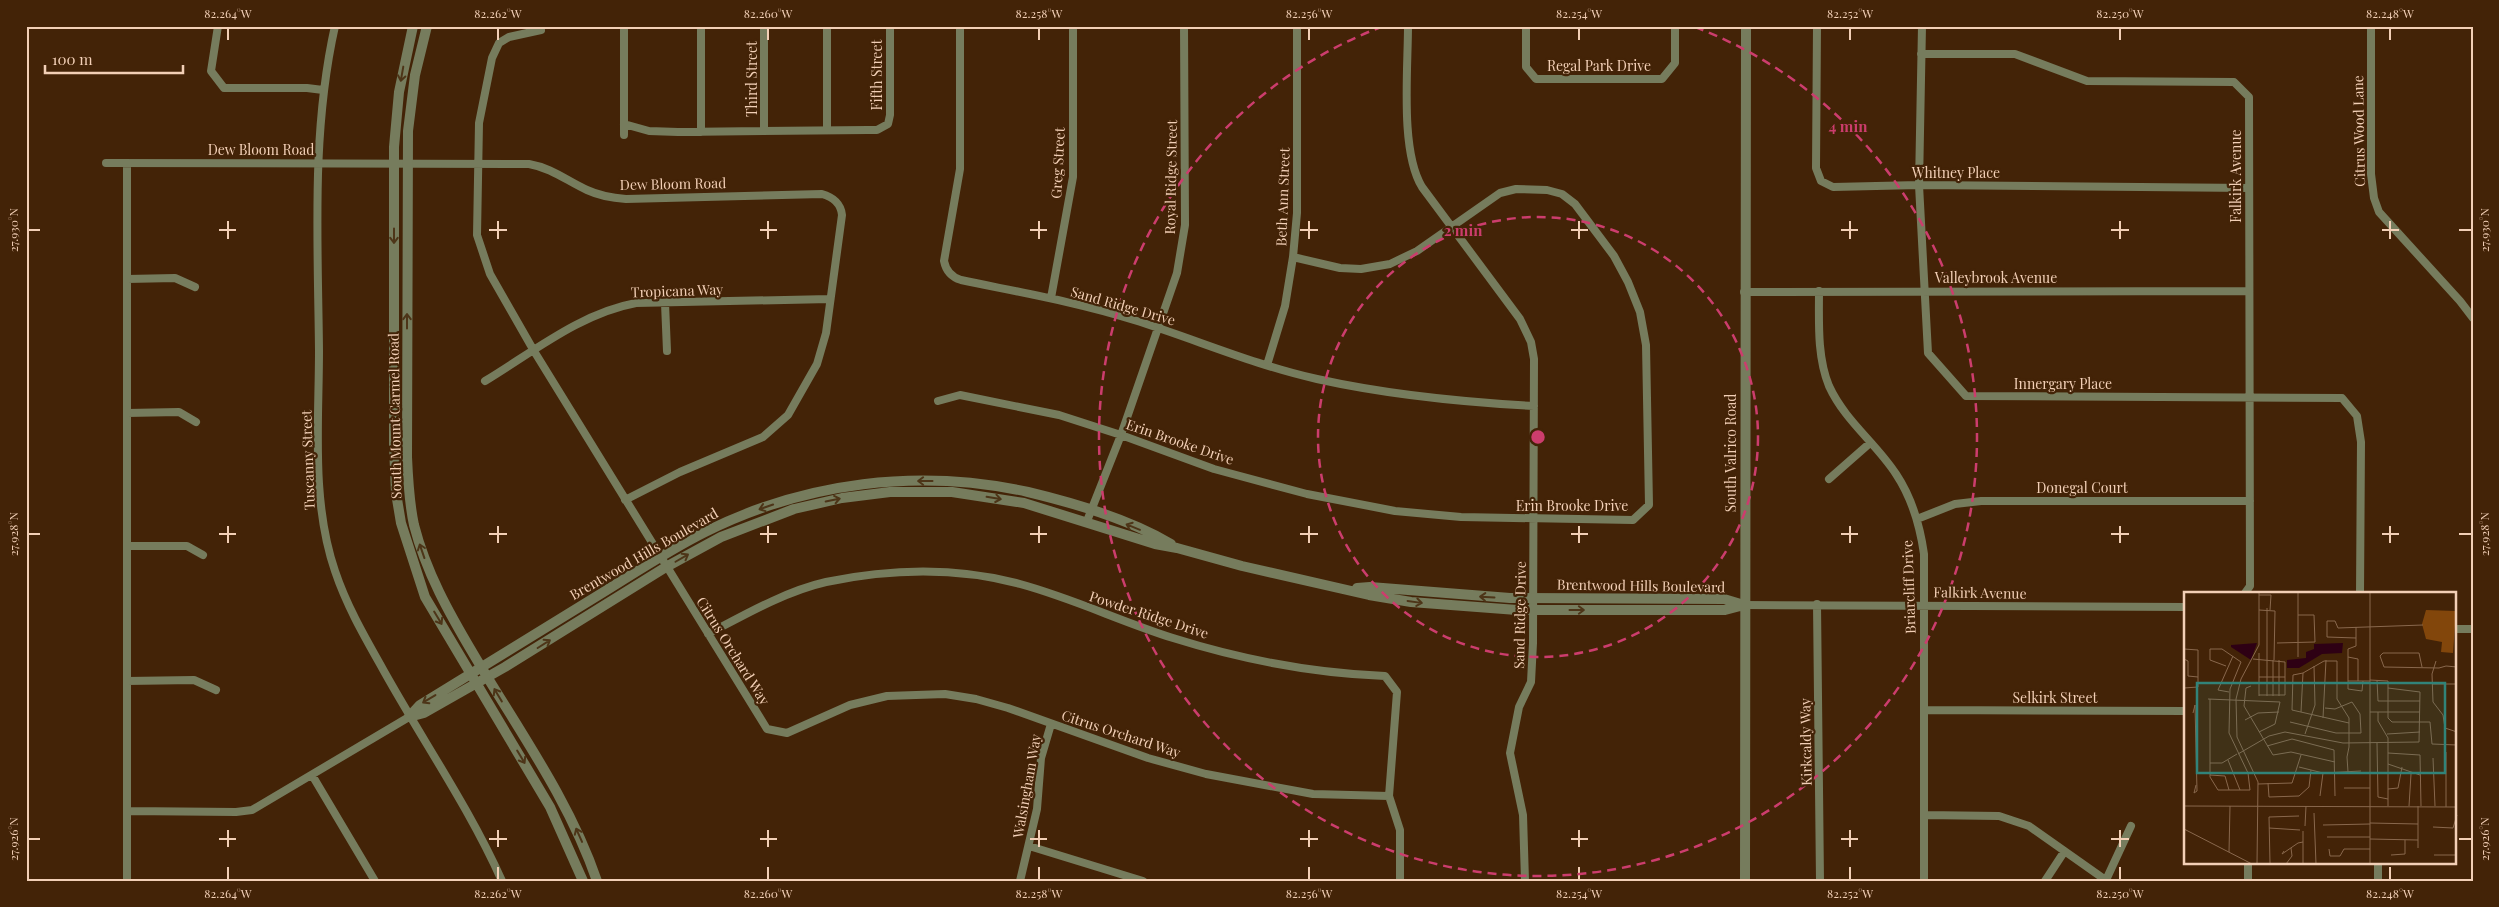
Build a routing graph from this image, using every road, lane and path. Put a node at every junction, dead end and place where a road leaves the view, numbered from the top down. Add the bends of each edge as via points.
1 (218, 26) edge
2 (335, 26) edge
3 (413, 26) edge
4 (427, 26) edge
5 (624, 26) edge
6 (701, 26) edge
7 (764, 26) edge
8 (827, 26) edge
9 (890, 26) edge
10 (960, 26) edge
11 (1072, 26) edge
12 (1184, 26) edge
13 (1297, 26) edge
14 (1408, 26) edge
15 (1526, 26) edge
16 (1675, 26) edge
17 (1746, 26) edge
18 (1818, 26) edge
19 (1922, 26) edge
20 (2371, 26) edge
21 (541, 30) dead end
22 (1921, 54) junction
23 (323, 90) junction
24 (624, 124) junction
25 (827, 130) junction
26 (764, 131) junction
27 (701, 132) junction
28 (624, 135) dead end
29 (106, 163) dead end
30 (127, 163) junction
31 (318, 163) junction
32 (394, 163) junction
33 (407, 163) junction
34 (478, 163) junction
35 (1919, 185) junction
36 (2249, 188) junction
37 (1451, 227) junction
38 (1293, 257) junction
39 (127, 279) junction
40 (195, 287) dead end
41 (1924, 290) junction
42 (1819, 291) junction
43 (2248, 291) junction
44 (1744, 292) junction
45 (1050, 298) junction
46 (830, 299) junction
47 (665, 303) junction
48 (2473, 318) edge
49 (1159, 328) junction
50 (534, 351) junction
51 (668, 351) dead end
52 (1266, 365) junction
53 (485, 381) dead end
54 (2249, 397) junction
55 (938, 401) dead end
56 (1534, 406) junction
57 (127, 413) junction
58 (196, 422) dead end
59 (1121, 435) junction
60 (1870, 442) junction
61 (1829, 479) dead end
62 (624, 500) junction
63 (2250, 501) junction
64 (1091, 510) junction
65 (1534, 518) junction
66 (1917, 519) junction
67 (1087, 521) junction
68 (129, 546) junction
69 (1177, 548) junction
70 (203, 555) dead end
71 (660, 558) junction
72 (666, 567) junction
73 (1350, 589) junction
74 (2246, 592) edge
75 (2360, 592) edge
76 (1533, 598) junction
77 (1817, 604) junction
78 (1744, 605) junction
79 (1923, 605) junction
80 (2184, 607) edge
81 (1533, 610) junction
82 (571, 611) junction
83 (579, 622) junction
84 (2456, 629) edge
85 (2473, 629) edge
86 (708, 634) junction
87 (481, 668) junction
88 (471, 674) junction
89 (488, 678) junction
90 (127, 680) junction
91 (477, 684) junction
92 (216, 690) dead end
93 (1924, 710) junction
94 (2184, 711) edge
95 (409, 717) junction
96 (1051, 724) junction
97 (312, 776) junction
98 (1389, 796) junction
99 (127, 811) junction
100 (1924, 815) junction
101 (2131, 826) dead end
102 (1029, 846) junction
103 (2064, 852) junction
104 (2248, 864) edge
105 (2378, 864) edge
106 (2107, 880) edge
107 (127, 881) edge
108 (376, 881) edge
109 (502, 881) edge
110 (583, 881) edge
111 (597, 881) edge
112 (1020, 881) edge
113 (1142, 881) edge
114 (1400, 881) edge
115 (1525, 881) edge
116 (1745, 881) edge
117 (1820, 881) edge
118 (1924, 881) edge
119 (2045, 881) edge
120 (2248, 881) edge
121 (2378, 881) edge

1 - 23 street via 211,71 224,88
2 - 23 street, Tuscanny Street
3 -> 32 street, South Mount Carmel Road via 398,99
4 - 33 street, South Mount Carmel Road via 412,94
5 - 24 street
6 - 27 street
7 - 26 street, Third Street
8 - 25 street
9 - 25 street, Fifth Street via 888,124 877,130
10 - 45 street, Sand Ridge Drive via 960,169 945,266 952,276 961,280
11 - 45 street, Greg Street via 1073,177
12 - 49 street, Royal Ridge Street via 1185,225 1176,273
13 - 38 street, Beth Ann Street via 1297,213
14 - 37 street, Sand Ridge Drive via 1410,154 1419,182
15 - 16 street, Regal Park Drive via 1526,67 1536,79 1662,79 1675,63
17 - 44 street, South Valrico Road
18 - 35 street, Whitney Place via 1816,168 1821,181 1833,187
19 - 22 street, Innergary Place
20 - 48 street, Citrus Wood Lane via 2371,174 2374,198 2379,212 2393,230
21 - 34 street, Citrus Orchard Way via 509,37 499,43 492,58 480,123
22 - 35 street, Innergary Place
22 - 36 street, Falkirk Avenue via 2015,54 2087,81 2234,82 2249,97
23 - 31 street, Tuscanny Street
24 - 27 street via 660,132
24 - 28 street
25 - 26 street
26 - 27 street
29 - 30 street, Dew Bloom Road
30 - 31 street, Dew Bloom Road
30 - 39 street
31 - 32 street, Dew Bloom Road
31 - 95 street, Tuscanny Street via 320,480 326,537 352,614
32 - 33 street, Dew Bloom Road
32 -> 88 street, South Mount Carmel Road via 394,446 397,499 407,546 425,597
33 - 34 street, Dew Bloom Road
87 -> 33 street, South Mount Carmel Road via 434,583 411,509
34 - 46 street, Dew Bloom Road via 546,167 586,190 611,198 827,195 839,205 842,215
34 - 50 street, Citrus Orchard Way via 477,235 490,274
35 - 36 street, Whitney Place
35 - 41 street, Innergary Place
36 - 43 street, Falkirk Avenue
37 - 38 street, Erin Brooke Drive via 1417,251 1390,264 1361,269 1340,268
37 - 56 street, Sand Ridge Drive via 1520,319 1534,359
37 - 65 street, Erin Brooke Drive via 1500,193 1516,189 1562,194 1575,204 1614,256 1640,312 1646,345 1648,505 1633,520
38 - 52 street, Beth Ann Street via 1285,306
39 - 40 street via 175,278
39 - 57 street
41 - 42 street, Valleybrook Avenue
41 - 43 street, Valleybrook Avenue
41 - 54 street, Innergary Place via 1928,353 1966,396
42 - 44 street, Valleybrook Avenue
42 - 60 street, Briarcliff Drive via 1820,340 1828,384 1846,415
43 - 54 street, Falkirk Avenue
44 - 78 street, South Valrico Road
45 - 49 street, Sand Ridge Drive
46 - 47 street, Tropicana Way
46 - 62 street, Dew Bloom Road via 826,333 817,364 788,415 763,437
47 - 50 street, Tropicana Way via 636,303 612,308
47 - 51 street
49 - 52 street, Sand Ridge Drive
49 - 59 street, Royal Ridge Street
50 - 53 street, Tropicana Way
50 - 62 street, Citrus Orchard Way
52 - 56 street, Sand Ridge Drive via 1394,394
54 - 63 street, Falkirk Avenue
54 - 75 street, Innergary Place via 2342,398 2357,416 2361,442
55 - 59 street, Erin Brooke Drive via 960,395 991,400 1059,415
56 - 65 street, Sand Ridge Drive
57 - 58 street via 179,412
57 - 68 street
59 - 64 street, Royal Ridge Street
59 - 65 street, Erin Brooke Drive via 1214,469 1307,494 1396,510 1461,517
60 - 61 street
60 - 66 street, Briarcliff Drive via 1897,474
62 - 71 street, Citrus Orchard Way
63 - 66 street, Donegal Court via 1981,500 1956,504
63 - 74 street, Falkirk Avenue via 2250,586
64 - 67 street, Royal Ridge Street
69 -> 64 street, Brentwood Hills Boulevard via 1157,536
64 -> 71 street, Brentwood Hills Boulevard via 984,484 931,480 864,484 814,493 744,514
65 - 76 street, Sand Ridge Drive
66 - 79 street, Briarcliff Drive via 1924,554
67 - 69 street, Brentwood Hills Boulevard
72 -> 67 street, Brentwood Hills Boulevard via 721,537 769,517 867,494 925,492 990,497
68 - 70 street via 187,546
68 - 90 street
69 - 73 street, Brentwood Hills Boulevard via 1242,566
71 - 72 street, Citrus Orchard Way
71 - 82 street, Brentwood Hills Boulevard
72 - 83 street, Brentwood Hills Boulevard
72 - 86 street, Citrus Orchard Way
76 -> 73 street, Brentwood Hills Boulevard via 1463,596 1370,587
73 -> 81 street, Brentwood Hills Boulevard via 1430,604
76 - 78 street, Brentwood Hills Boulevard via 1724,599
76 - 81 street, Sand Ridge Drive
77 - 78 street, Falkirk Avenue
77 - 79 street, Falkirk Avenue
77 - 117 street, Kirkcaldy Way
81 -> 78 street, Brentwood Hills Boulevard via 1725,610
78 - 116 street, South Valrico Road
79 - 80 street, Falkirk Avenue
79 - 93 street, Briarcliff Drive
81 - 115 street, Sand Ridge Drive via 1531,682 1519,707 1510,753 1523,815
82 - 83 street
82 - 87 street, Brentwood Hills Boulevard
89 -> 83 street, Brentwood Hills Boulevard
84 - 85 street
86 - 96 street, Citrus Orchard Way via 767,729 787,733 850,705 912,694 945,694 976,699
86 - 98 street, Powder Ridge Drive via 767,604 824,582 906,572 957,572 1020,584 1174,638 1270,664 1340,674 1384,676 1397,692
87 - 88 street, Brentwood Hills Boulevard
87 - 89 street, South Mount Carmel Road
88 - 91 street, South Mount Carmel Road
88 -> 95 street, Brentwood Hills Boulevard via 420,705
89 - 91 street, Brentwood Hills Boulevard
111 -> 89 street, South Mount Carmel Road via 563,804
90 - 92 street via 194,680
90 - 99 street
91 - 95 street, Brentwood Hills Boulevard via 424,713
91 -> 110 street, South Mount Carmel Road via 550,806
93 - 94 street, Selkirk Street
93 - 100 street, Briarcliff Drive
95 - 97 street, Brentwood Hills Boulevard
95 - 109 street, Tuscanny Street via 466,811
96 - 98 street, Citrus Orchard Way via 1148,758 1214,775 1314,794
96 - 102 street, Walsingham Way via 1041,758 1038,802
97 - 99 street, Brentwood Hills Boulevard via 247,811
97 - 108 street
98 - 114 street, Powder Ridge Drive via 1400,830
99 - 107 street
100 - 103 street via 1999,816 2029,826
100 - 118 street, Briarcliff Drive
101 - 106 street
102 - 112 street, Walsingham Way
102 - 113 street
103 - 106 street
103 - 119 street
104 - 120 street
105 - 121 street

